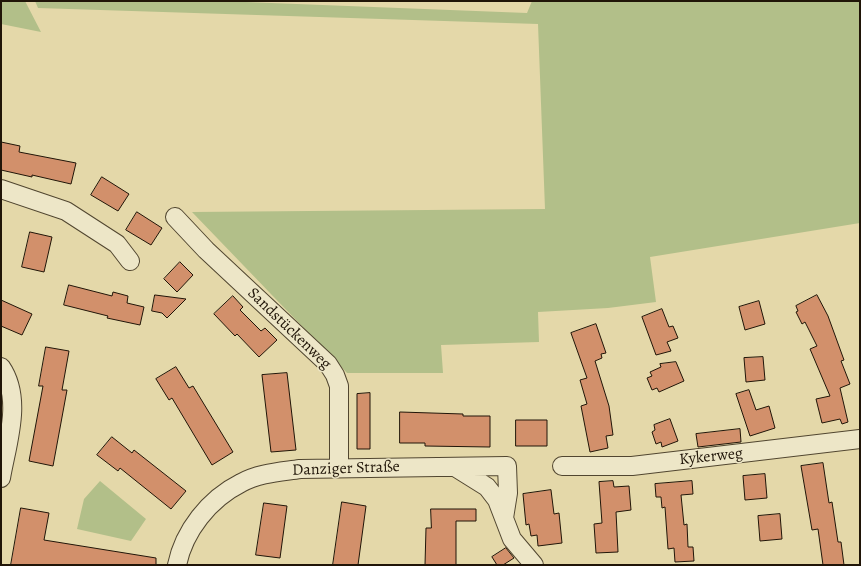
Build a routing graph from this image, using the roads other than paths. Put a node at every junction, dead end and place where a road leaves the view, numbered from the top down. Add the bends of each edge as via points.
1 (1, 189) edge
2 (175, 217) dead end
3 (130, 261) dead end
4 (1, 367) edge
5 (860, 439) edge
6 (562, 466) dead end
7 (454, 467) junction
8 (339, 468) junction
9 (1, 478) edge
10 (504, 518) junction
11 (177, 565) edge
12 (534, 565) edge

1 - 3 street via 66,211 117,244
2 - 8 street, Sandstückenweg via 206,250 328,364 336,375
4 - 9 street via 11,389 12,402
5 - 6 street, Kykerweg via 638,465
7 - 8 street, Danziger Straße
7 - 10 street via 487,486 497,500
7 - 10 street, Danziger Straße via 508,466 508,493
8 - 11 street, Danziger Straße via 270,473 241,483 223,495 190,529
10 - 12 street via 512,539

